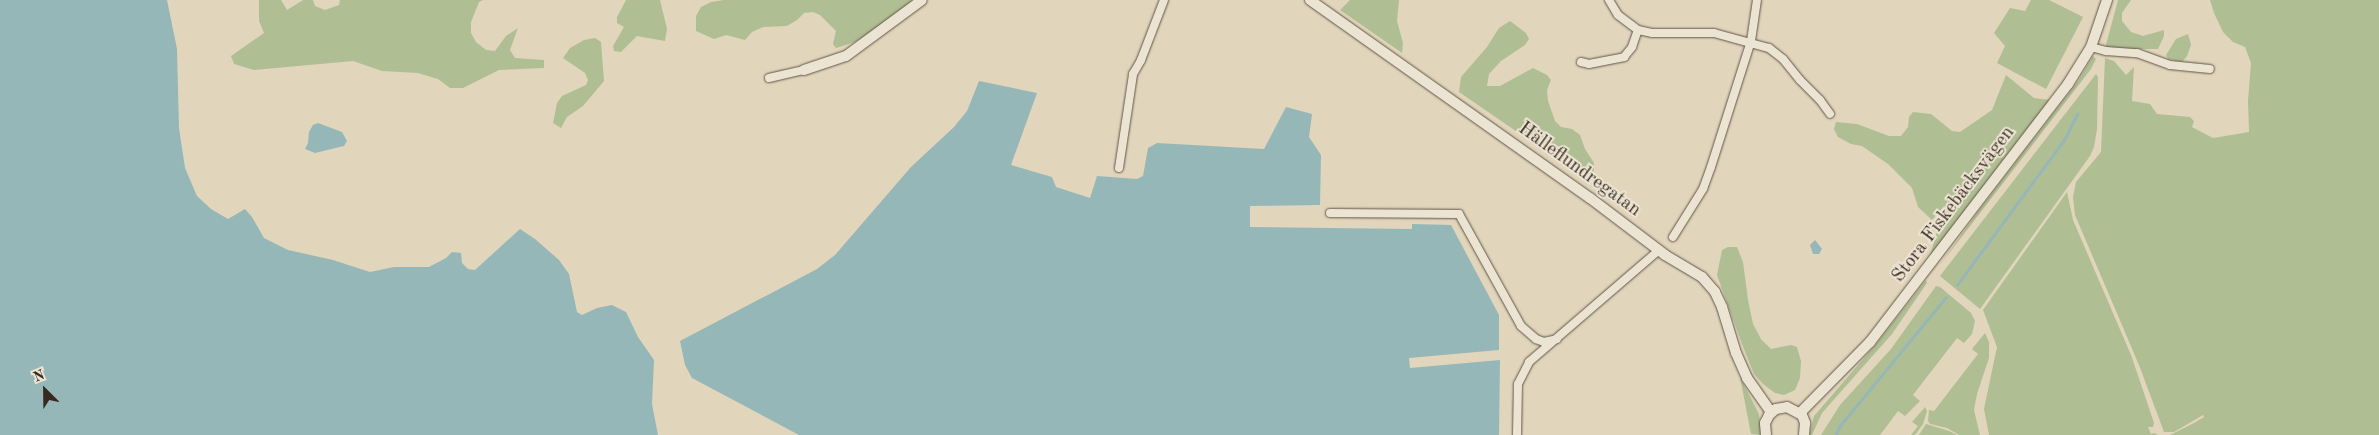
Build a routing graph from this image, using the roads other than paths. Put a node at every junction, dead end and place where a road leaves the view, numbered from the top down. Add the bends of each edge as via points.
1 (922, 0) edge
2 (1164, 0) edge
3 (1310, 0) edge
4 (1609, 0) edge
5 (1757, 0) edge
6 (2107, 0) edge
7 (1638, 30) junction
8 (1751, 41) junction
9 (2091, 47) junction
10 (1581, 62) dead end
11 (2210, 69) dead end
12 (804, 70) joint
13 (769, 78) dead end
14 (1830, 114) dead end
15 (1119, 168) dead end
16 (1330, 213) dead end
17 (1673, 237) dead end
18 (1659, 250) junction
19 (1557, 339) junction
20 (1771, 412) junction
21 (1800, 413) junction
22 (1517, 435) edge
23 (1766, 435) edge
24 (1804, 435) edge

1 - 12 street via 846,56
2 - 15 street via 1133,74
3 - 18 street, Hälleflundregatan
4 - 7 street via 1618,15
5 - 8 street
6 - 9 street, Stora Fiskebäcksvägen
7 - 8 street via 1652,33 1707,32
7 - 10 street via 1624,57 1589,64
8 - 14 street via 1779,54
8 - 17 street via 1703,188
9 - 11 street via 2137,53 2170,65
9 - 21 street, Stora Fiskebäcksvägen via 2068,84 1900,305 1857,356
12 - 13 street
16 - 19 street via 1459,214 1521,326 1544,342
18 - 19 street
18 - 20 street, Hälleflundregatan via 1702,277 1715,292 1741,366
19 - 22 street via 1522,372 1518,384
20 - 21 street via 1787,407
20 - 23 street via 1765,423
21 - 24 street via 1805,423

